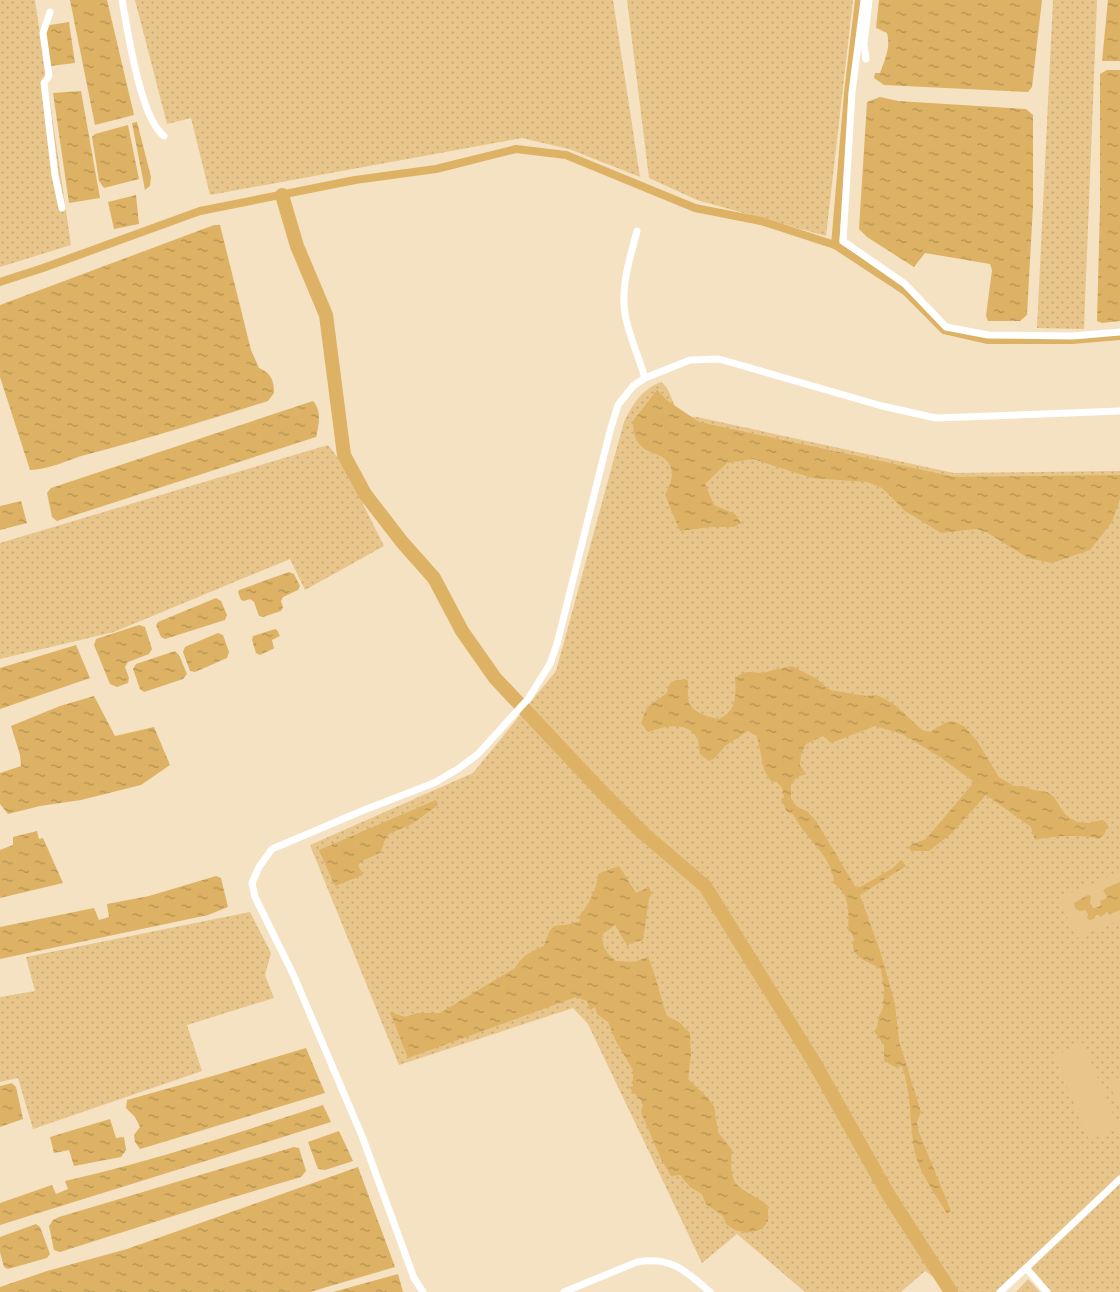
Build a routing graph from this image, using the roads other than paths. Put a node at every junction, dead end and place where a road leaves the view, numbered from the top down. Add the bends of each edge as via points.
1 (122, 0) edge
2 (864, 0) edge
3 (869, 0) edge
4 (50, 12) dead end
5 (866, 59) dead end
6 (164, 136) dead end
7 (62, 208) dead end
8 (637, 231) dead end
9 (1120, 332) edge
10 (645, 378) junction
11 (1120, 412) edge
12 (1120, 1179) edge
13 (1026, 1268) junction
14 (702, 1289) edge
15 (423, 1292) edge
16 (564, 1292) edge
17 (710, 1292) edge
18 (1000, 1292) edge
19 (1047, 1292) edge

1 - 6 street via 141,93 152,121
2 - 9 street via 852,92 843,241 905,284 946,327 988,335 1073,336
3 - 5 street via 864,44
4 - 7 street via 43,33 49,76 44,84
8 - 10 street via 624,303
10 - 11 street via 690,360 718,359 882,406 936,418
10 - 15 street via 633,386 618,404 557,644 550,664 528,698 478,754 458,770 434,783 272,849 252,883 255,897 293,974 362,1136 414,1278
12 - 13 street
13 - 18 street
13 - 19 street
14 - 16 street via 690,1274 676,1265 648,1260
14 - 17 street

